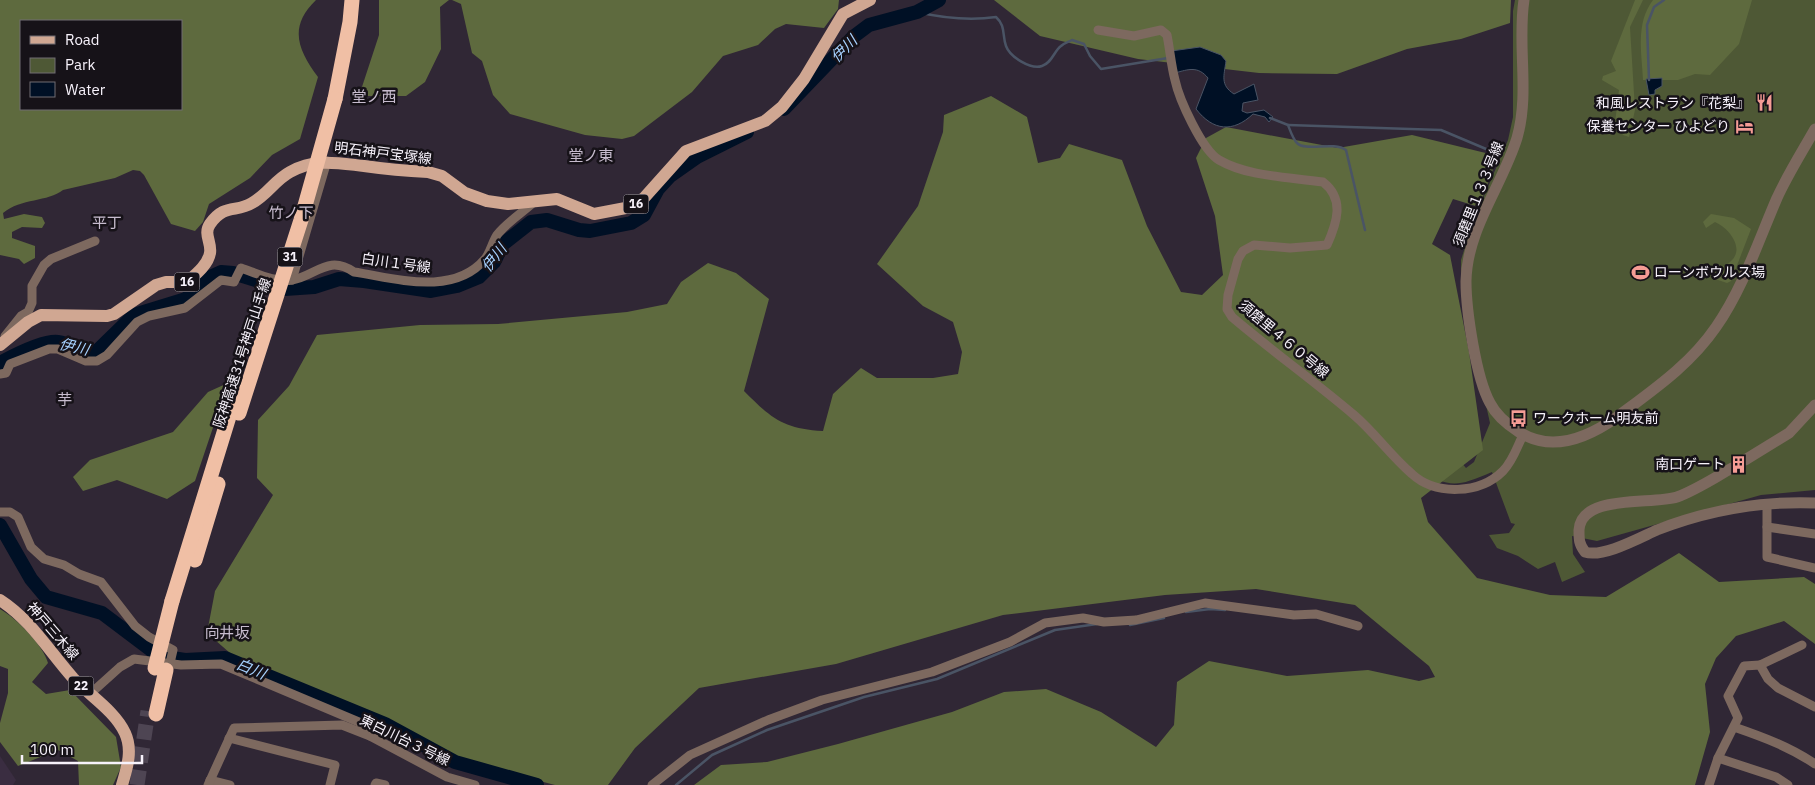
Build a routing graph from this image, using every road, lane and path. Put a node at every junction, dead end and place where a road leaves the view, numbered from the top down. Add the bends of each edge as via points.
1 (342, 0) edge
2 (352, 0) edge
3 (870, 0) edge
4 (1524, 0) edge
5 (1098, 30) dead end
6 (331, 98) junction
7 (1815, 129) edge
8 (327, 161) junction
9 (534, 202) junction
10 (95, 241) dead end
11 (292, 280) junction
12 (0, 344) edge
13 (3, 374) edge
14 (1815, 405) edge
15 (1523, 435) junction
16 (1745, 460) dead end
17 (1732, 468) dead end
18 (1815, 503) edge
19 (1768, 504) junction
20 (0, 512) edge
21 (1767, 527) junction
22 (1815, 534) edge
23 (1815, 568) edge
24 (0, 600) edge
25 (1358, 626) dead end
26 (1802, 645) dead end
27 (1760, 665) junction
28 (164, 667) junction
29 (90, 694) junction
30 (1815, 707) edge
31 (152, 713) tunnel mouth
32 (1734, 728) junction
33 (370, 736) junction
34 (229, 738) junction
35 (1718, 758) junction
36 (1815, 764) edge
37 (209, 782) edge
38 (122, 785) edge
39 (230, 785) edge
40 (330, 785) edge
41 (375, 785) edge
42 (386, 785) edge
43 (475, 785) edge
44 (652, 785) edge
45 (1709, 785) edge
46 (1788, 785) edge

1 - 6 highway, 阪神高速31号神戸山手線 / 31
2 - 6 highway, 阪神高速31号神戸山手線 / 31 via 350,22
3 - 9 main road, 明石神戸宝塚線 / 16 via 843,14 804,79 782,107 765,121 748,129 686,150 644,198 631,207 594,214 557,199
4 - 15 street, 須磨里１３３号線 via 1521,19 1522,115 1516,139 1476,234 1466,280 1483,388 1501,417
5 - 15 street, 須磨里４６０号線 via 1134,36 1161,30 1167,35 1179,94 1216,159 1250,171 1323,182 1337,199 1334,230 1327,245 1290,248 1254,245 1243,251 1228,295 1227,309 1232,317 1354,415 1411,474 1431,486 1450,490 1486,483 1504,470
6 - 28 highway, 阪神高速31号神戸山手線 / 31, bridge via 314,145 177,602
7 - 15 street, 須磨里１３３号線 via 1778,196 1750,265 1727,310 1681,368 1590,435 1556,441
8 - 9 main road, 明石神戸宝塚線 / 16 via 428,172 442,176 465,193 487,201 508,204
8 - 11 street
8 - 12 main road, 明石神戸宝塚線 / 16 via 291,171 251,204 224,211 215,218 206,234 211,246 210,254 206,263 187,282 156,285 107,316 42,315
9 - 11 street, 白川１号線 via 497,235 486,258 474,270 452,279 432,283 354,272 345,265 331,264
10 - 12 street via 44,265 32,286 32,303 28,312 21,316
11 - 13 street via 242,268 234,282 221,280 184,308 137,322 107,355 97,361 86,362 58,349 49,349 10,364
14 - 16 street via 1789,433
17 - 19 street via 1676,497 1653,502 1604,504 1591,510 1582,519 1579,544 1585,552 1599,554 1696,516
18 - 19 street
19 - 21 street
20 - 28 street via 10,512 18,517 31,546 44,559 101,582 136,626 173,650
21 - 22 street
21 - 23 street via 1767,557
24 - 29 main road, 神戸三木線 / 22 via 22,616
25 - 44 street via 1316,614 1294,615 1205,602 1136,620 1104,622 1082,618 1045,623 1010,642 932,672 822,700 768,720 690,755
26 - 27 street
27 - 30 street via 1778,688
27 - 32 street via 1744,666 1730,689 1728,696 1738,718
28 - 29 street via 134,659
28 - 31 highway, 阪神高速31号神戸山手線 / 31
28 - 33 street via 221,664 373,728
29 - 38 main road, 神戸三木線 / 22 via 125,733 129,756
32 - 35 street
32 - 36 street via 1774,741
33 - 34 street, 東白川台３号線 via 342,725 234,728
33 - 43 street, 東白川台３号線 via 447,777
34 - 37 street
34 - 40 street via 335,765
35 - 45 street
35 - 46 street via 1776,777
37 - 39 street
41 - 42 street

